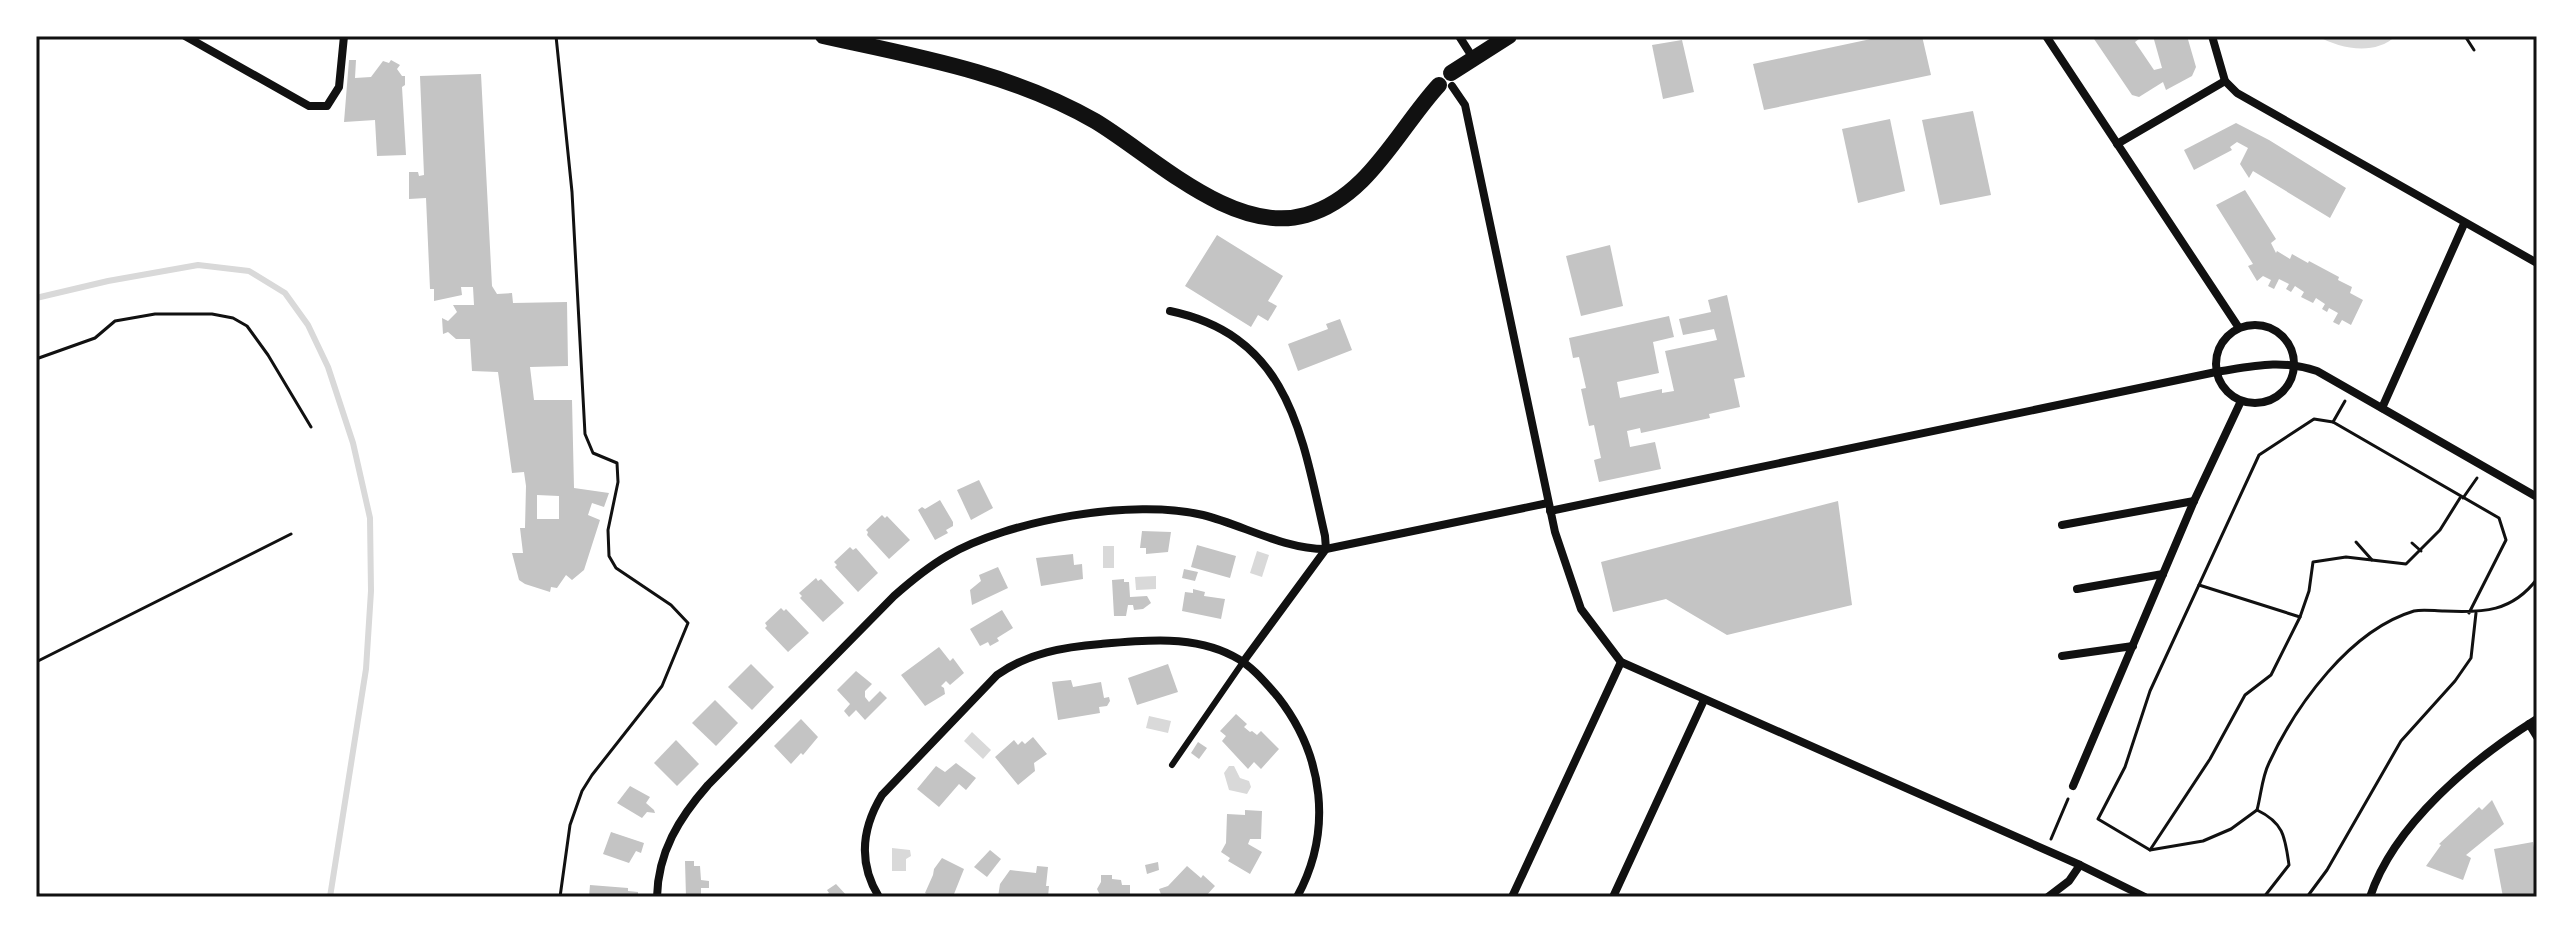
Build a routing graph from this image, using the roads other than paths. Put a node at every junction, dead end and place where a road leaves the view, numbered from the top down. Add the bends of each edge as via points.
1 (185, 36) edge
2 (344, 36) edge
3 (823, 36) edge
4 (1459, 36) edge
5 (1509, 36) edge
6 (2046, 36) edge
7 (2212, 36) edge
8 (1473, 58) junction
9 (1447, 81) junction
10 (2225, 81) junction
11 (2117, 144) junction
12 (2464, 224) junction
13 (2537, 263) edge
14 (1170, 311) dead end
15 (2239, 328) junction
16 (2294, 364) junction
17 (2216, 372) junction
18 (2241, 401) junction
19 (2382, 408) junction
20 (2537, 497) edge
21 (2194, 501) junction
22 (1549, 507) junction
23 (2062, 525) dead end
24 (1326, 549) junction
25 (2163, 574) junction
26 (2077, 589) dead end
27 (2133, 646) junction
28 (2062, 656) dead end
29 (1243, 662) junction
30 (1621, 662) junction
31 (1704, 700) junction
32 (2533, 721) edge
33 (2537, 737) edge
34 (1172, 765) dead end
35 (2073, 786) road end
36 (2080, 865) junction
37 (657, 897) edge
38 (879, 897) edge
39 (1297, 897) edge
40 (1512, 897) edge
41 (1613, 897) edge
42 (2048, 897) edge
43 (2145, 897) edge
44 (2370, 897) edge

1 - 2 street via 309,106 327,106 339,87
3 - 9 main road via 1001,79 1051,98 1190,186 1260,217 1306,216 1331,204 1382,158
4 - 8 street
5 - 8 main road
6 - 11 street
7 - 10 street
8 - 9 main road
9 - 22 street via 1465,105
10 - 11 street
10 - 12 street via 2256,106
11 - 15 street
12 - 13 street
12 - 19 street
14 - 24 street via 1232,338 1278,383 1302,433
15 - 16 street via 2258,325 2276,331 2289,345
15 - 17 street via 2216,354
16 - 17 street
16 - 18 street via 2287,388 2266,402
16 - 19 street via 2317,371
17 - 18 street via 2225,390
17 - 22 street
18 - 21 street
19 - 20 street
21 - 23 street
21 - 25 street
22 - 24 street
22 - 30 street via 1581,609
24 - 29 street
24 - 37 street via 1300,547 1190,513 1111,511 1002,533 949,555 894,596 699,794 667,844
25 - 26 street
25 - 27 street
27 - 28 street
27 - 35 street
29 - 34 lane
29 - 38 street via 1205,645 1166,641 1046,652 1010,666 979,692 873,810 864,851
29 - 39 street via 1284,705 1317,775 1318,842
30 - 31 street
30 - 40 street
31 - 36 street
31 - 41 street
32 - 33 street
32 - 44 street via 2471,767 2419,816 2388,857
36 - 42 street
36 - 43 street

